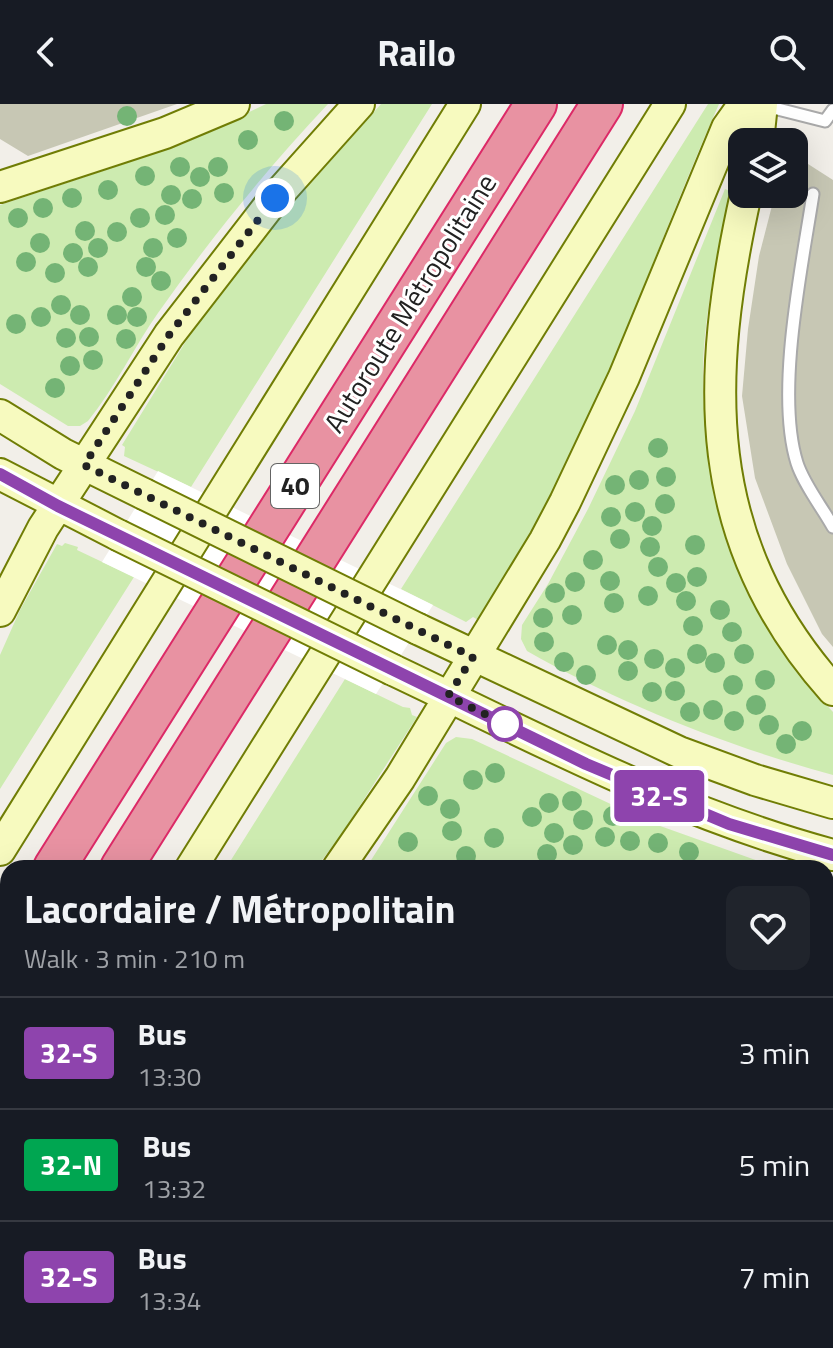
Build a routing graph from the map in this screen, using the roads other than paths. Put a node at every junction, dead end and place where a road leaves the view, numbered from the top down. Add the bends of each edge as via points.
1 (234, 104) edge
2 (359, 104) edge
3 (465, 104) edge
4 (536, 104) edge
5 (602, 104) edge
6 (670, 104) edge
7 (756, 104) edge
8 (833, 110) edge
9 (829, 123) edge
10 (757, 128) edge
11 (0, 187) edge
12 (813, 194) dead end
13 (743, 208) edge
14 (0, 415) edge
15 (84, 465) junction
16 (0, 474) edge
17 (58, 506) junction
18 (833, 527) edge
19 (0, 611) edge
20 (473, 657) junction
21 (833, 690) edge
22 (448, 696) junction
23 (833, 803) edge
24 (0, 850) edge
25 (833, 855) edge
26 (59, 860) edge
27 (126, 860) edge
28 (196, 860) edge
29 (344, 860) edge

1 - 11 main road via 165,133
2 - 15 main road via 222,264
3 - 24 main road
4 - 26 highway, Autoroute Métropolitaine / 40
5 - 27 highway, Autoroute Métropolitaine / 40
6 - 28 main road
7 - 9 lane
7 - 10 main road
7 - 20 main road via 727,128 584,464 545,540
8 - 9 lane
12 - 18 lane via 790,375 791,431 797,465
13 - 21 main road via 720,353 719,419 726,479 764,586 793,637
14 - 15 main road
15 - 17 main road
15 - 20 main road, bridge
16 - 17 main road
17 - 19 main road
17 - 22 main road, bridge
20 - 22 main road
20 - 23 main road via 679,752
22 - 25 main road via 664,798
22 - 29 main road

